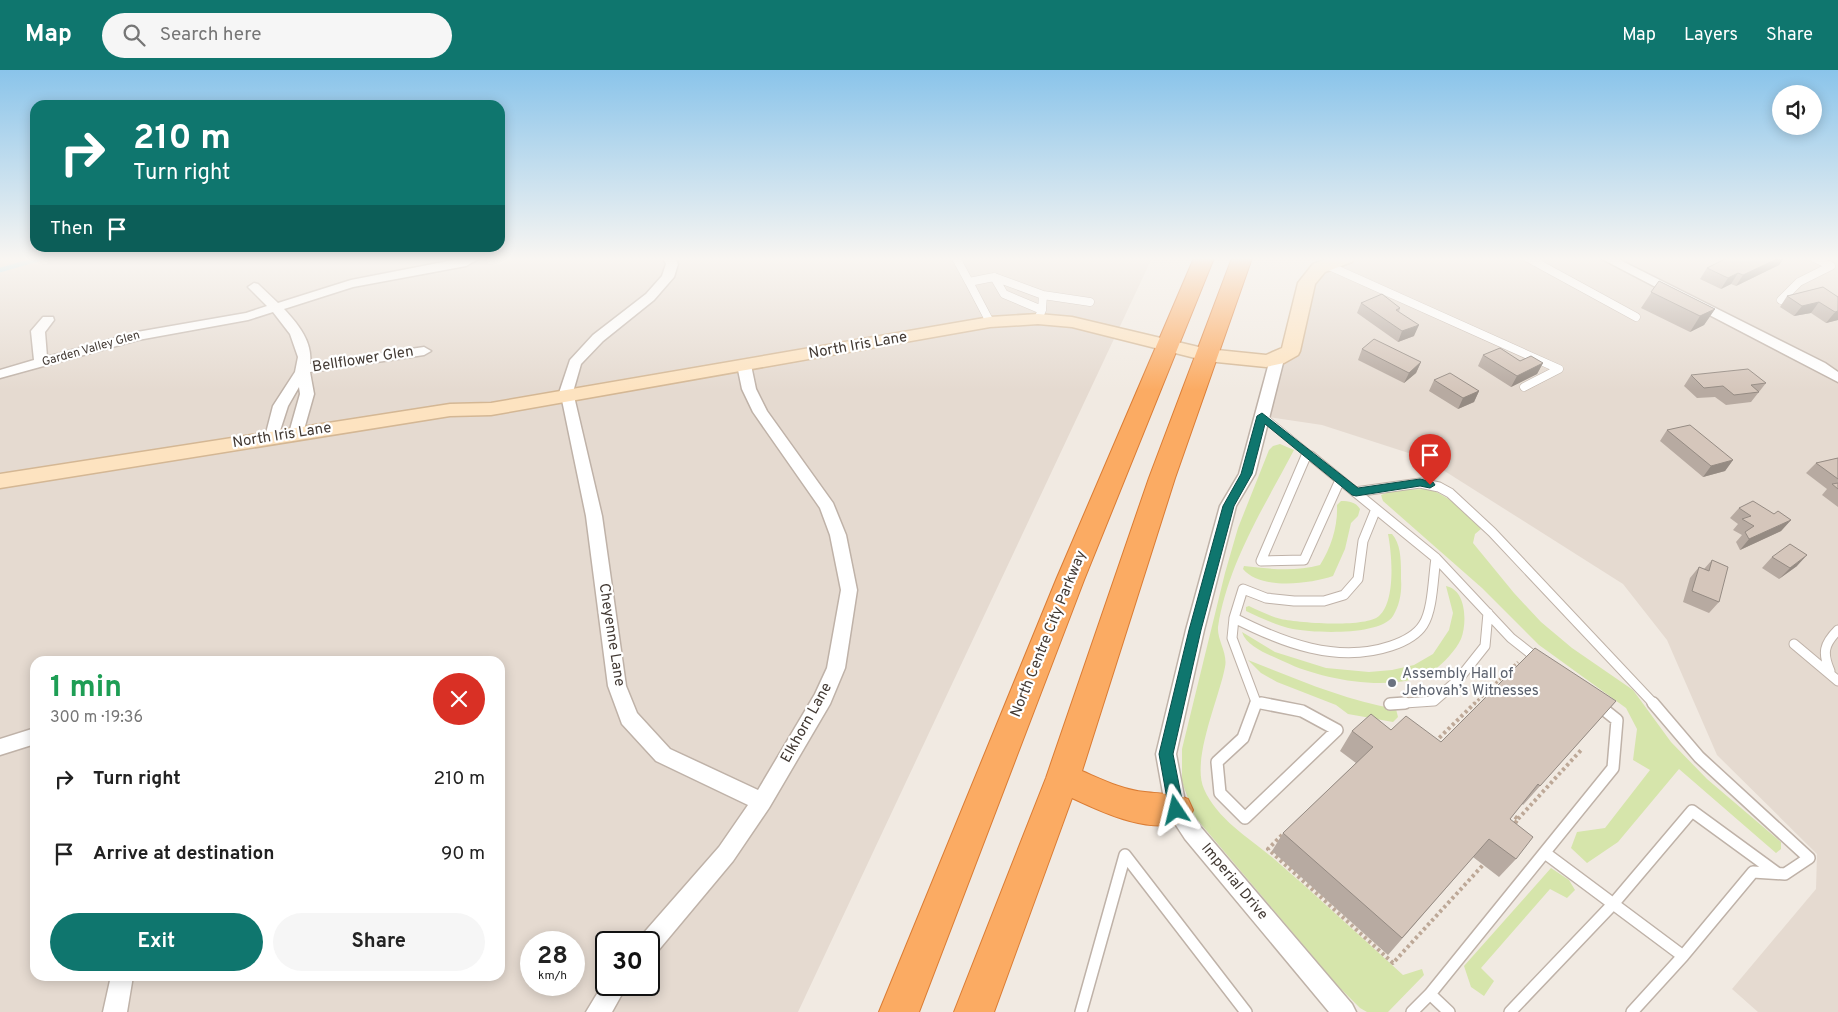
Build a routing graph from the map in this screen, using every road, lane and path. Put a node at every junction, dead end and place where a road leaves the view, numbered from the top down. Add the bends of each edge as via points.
1 (270, 302) edge
2 (295, 302) edge
3 (644, 302) edge
4 (979, 302) edge
5 (1018, 302) edge
6 (1042, 302) edge
7 (1186, 302) edge
8 (1226, 302) edge
9 (1303, 302) edge
10 (1409, 302) edge
11 (1608, 302) edge
12 (1693, 302) edge
13 (276, 308) junction
14 (1040, 315) junction
15 (1636, 317) dead end
16 (48, 320) dead end
17 (990, 322) junction
18 (1167, 346) junction
19 (424, 351) dead end
20 (1207, 355) junction
21 (1278, 359) junction
22 (41, 363) junction
23 (744, 365) junction
24 (303, 369) junction
25 (0, 374) edge
26 (1838, 378) edge
27 (1524, 387) dead end
28 (566, 395) junction
29 (1262, 416) junction
30 (296, 434) junction
31 (272, 437) junction
32 (1307, 453) junction
33 (1340, 480) junction
34 (0, 481) edge
35 (1356, 492) junction
36 (1376, 509) junction
37 (1436, 558) junction
38 (1488, 613) junction
39 (1234, 618) junction
40 (1838, 630) edge
41 (1794, 644) dead end
42 (1518, 662) edge
43 (1549, 667) edge
44 (1836, 678) edge
45 (1587, 696) edge
46 (1256, 702) junction
47 (1390, 704) dead end
48 (30, 737) edge
49 (0, 746) edge
50 (1428, 749) edge
51 (1582, 749) edge
52 (1063, 778) junction
53 (762, 802) junction
54 (1503, 807) edge
55 (1176, 810) junction
56 (1518, 819) junction
57 (1512, 827) edge
58 (1288, 829) edge
59 (1545, 853) junction
60 (1483, 865) edge
61 (1778, 873) junction
62 (1614, 903) junction
63 (660, 931) edge
64 (1683, 956) junction
65 (121, 981) edge
66 (1430, 994) junction
67 (609, 996) edge
68 (1242, 1011) edge
69 (115, 1012) edge
70 (598, 1012) edge
71 (899, 1012) edge
72 (974, 1012) edge
73 (1081, 1012) edge
74 (1344, 1012) edge
75 (1412, 1012) edge
76 (1449, 1012) edge
77 (1510, 1012) edge
78 (1632, 1012) edge

1 - 13 street
2 - 13 street, Garden Valley Glen
3 - 28 street, Cheyenne Lane via 598,338 575,363
4 - 17 lane
5 - 14 lane
6 - 14 lane
7 - 18 highway, North Centre City Parkway
8 - 20 highway
9 - 21 street via 1291,351
10 - 27 lane via 1558,369
11 - 15 lane
12 - 26 street
13 - 22 street, Garden Valley Glen via 225,321 137,336
13 - 24 street via 304,344
14 - 17 street, North Iris Lane
14 - 18 street, North Iris Lane
16 - 22 street via 38,331
17 - 23 street, North Iris Lane
18 - 20 street, North Iris Lane
18 - 71 highway, North Centre City Parkway via 1070,580
19 - 24 street, Bellflower Glen
20 - 21 street, North Iris Lane via 1266,361
20 - 52 highway via 1162,478
21 - 29 street, Imperial Drive
22 - 25 street, Garden Valley Glen
23 - 28 street, North Iris Lane
23 - 53 street, Elkhorn Lane via 749,389 760,412 827,507 838,535 848,590 836,668 823,698
24 - 30 street via 307,394
24 - 31 street via 280,408
28 - 30 street, North Iris Lane via 491,409 450,410
28 - 53 street, Cheyenne Lane via 594,516 617,686 629,718 663,755
29 - 32 lane
29 - 55 street, Imperial Drive via 1246,474 1228,506 1166,754
30 - 31 street, North Iris Lane
31 - 34 street, North Iris Lane
32 - 33 lane
32 - 33 lane via 1261,561 1304,560
33 - 35 lane
35 - 36 lane
35 - 61 lane via 1420,483 1440,487 1450,493 1499,539 1699,757 1809,858 1785,874
36 - 37 lane
36 - 39 lane via 1363,542 1358,579 1344,595 1324,601 1294,602 1266,598 1243,589
37 - 38 lane
37 - 39 lane via 1424,624 1406,642 1363,653 1314,651 1263,633
38 - 43 lane via 1512,638
38 - 47 lane via 1485,646 1458,680 1434,701
39 - 46 lane via 1232,638
40 - 44 lane via 1824,646 1823,657
41 - 44 lane
42 - 50 path
45 - 59 lane via 1617,720 1613,768
46 - 46 lane via 1243,738 1217,762 1220,793 1246,818 1337,730 1302,711
48 - 49 street
51 - 56 path
52 - 55 highway via 1117,802
52 - 72 highway
53 - 63 street, Elkhorn Lane via 726,854
54 - 56 path
55 - 74 street, Imperial Drive
56 - 57 path
58 - 60 path via 1268,849 1394,962
59 - 62 lane
59 - 66 lane
61 - 62 lane via 1692,811
61 - 64 lane via 1754,872
62 - 64 lane
62 - 77 lane
64 - 78 lane
65 - 69 street
66 - 75 lane
66 - 76 lane
67 - 70 street
68 - 73 lane via 1125,855

